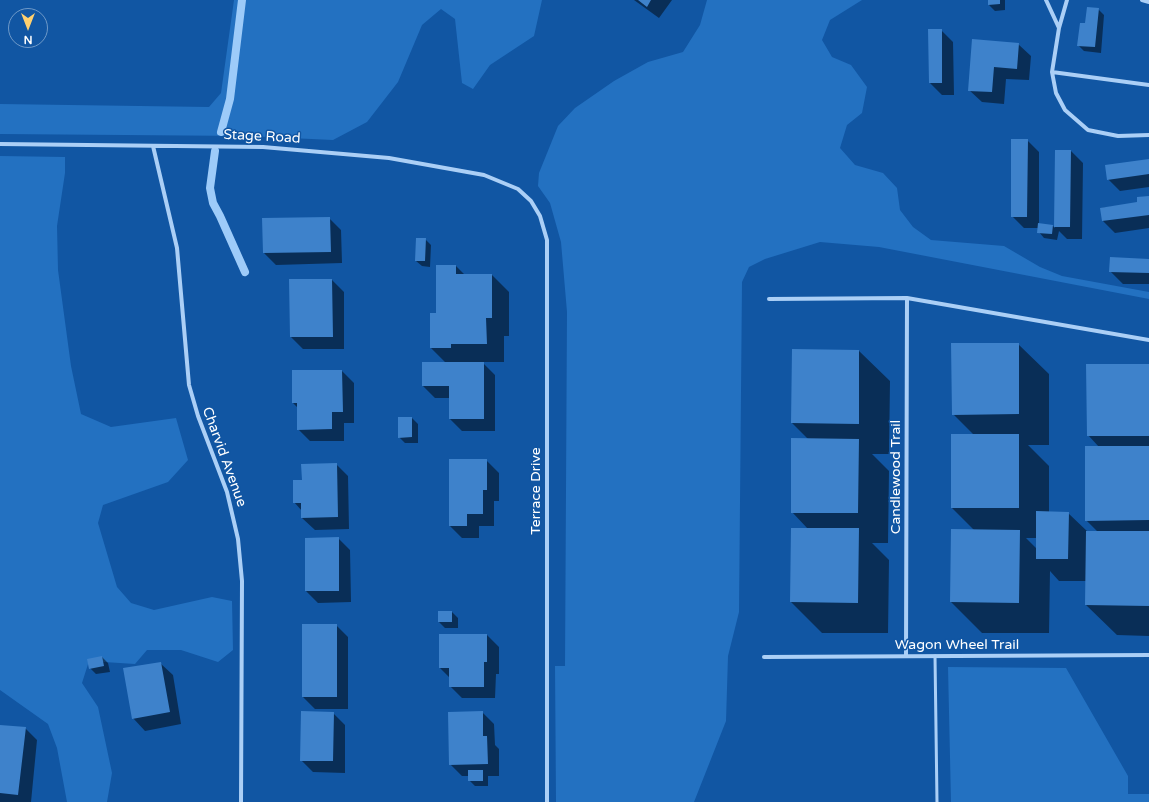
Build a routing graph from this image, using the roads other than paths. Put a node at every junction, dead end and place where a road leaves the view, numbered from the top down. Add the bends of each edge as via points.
1 (1046, 0) edge
2 (1067, 0) edge
3 (1142, 0) edge
4 (1149, 2) edge
5 (1059, 28) junction
6 (1052, 72) junction
7 (1149, 85) edge
8 (1149, 135) edge
9 (0, 144) edge
10 (153, 146) junction
11 (518, 189) joint
12 (907, 298) junction
13 (769, 299) dead end
14 (1149, 340) edge
15 (1149, 655) edge
16 (906, 656) junction
17 (934, 656) junction
18 (764, 657) dead end
19 (241, 802) edge
20 (547, 802) edge
21 (937, 802) edge

1 - 5 street
2 - 5 street
3 - 4 street
5 - 6 street
6 - 7 street
6 - 8 street via 1056,93 1065,110 1088,130 1118,136
9 - 10 street, Stage Road
10 - 11 street, Stage Road via 263,147 389,158 484,175
10 - 19 street, Charvid Avenue via 177,248 189,385 227,492 238,538 242,581
11 - 20 street, Terrace Drive via 531,201 540,216 547,240
12 - 13 street
12 - 14 street
12 - 16 street, Candlewood Trail
15 - 17 street, Wagon Wheel Trail
16 - 17 street, Wagon Wheel Trail
16 - 18 street, Wagon Wheel Trail
17 - 21 lane

